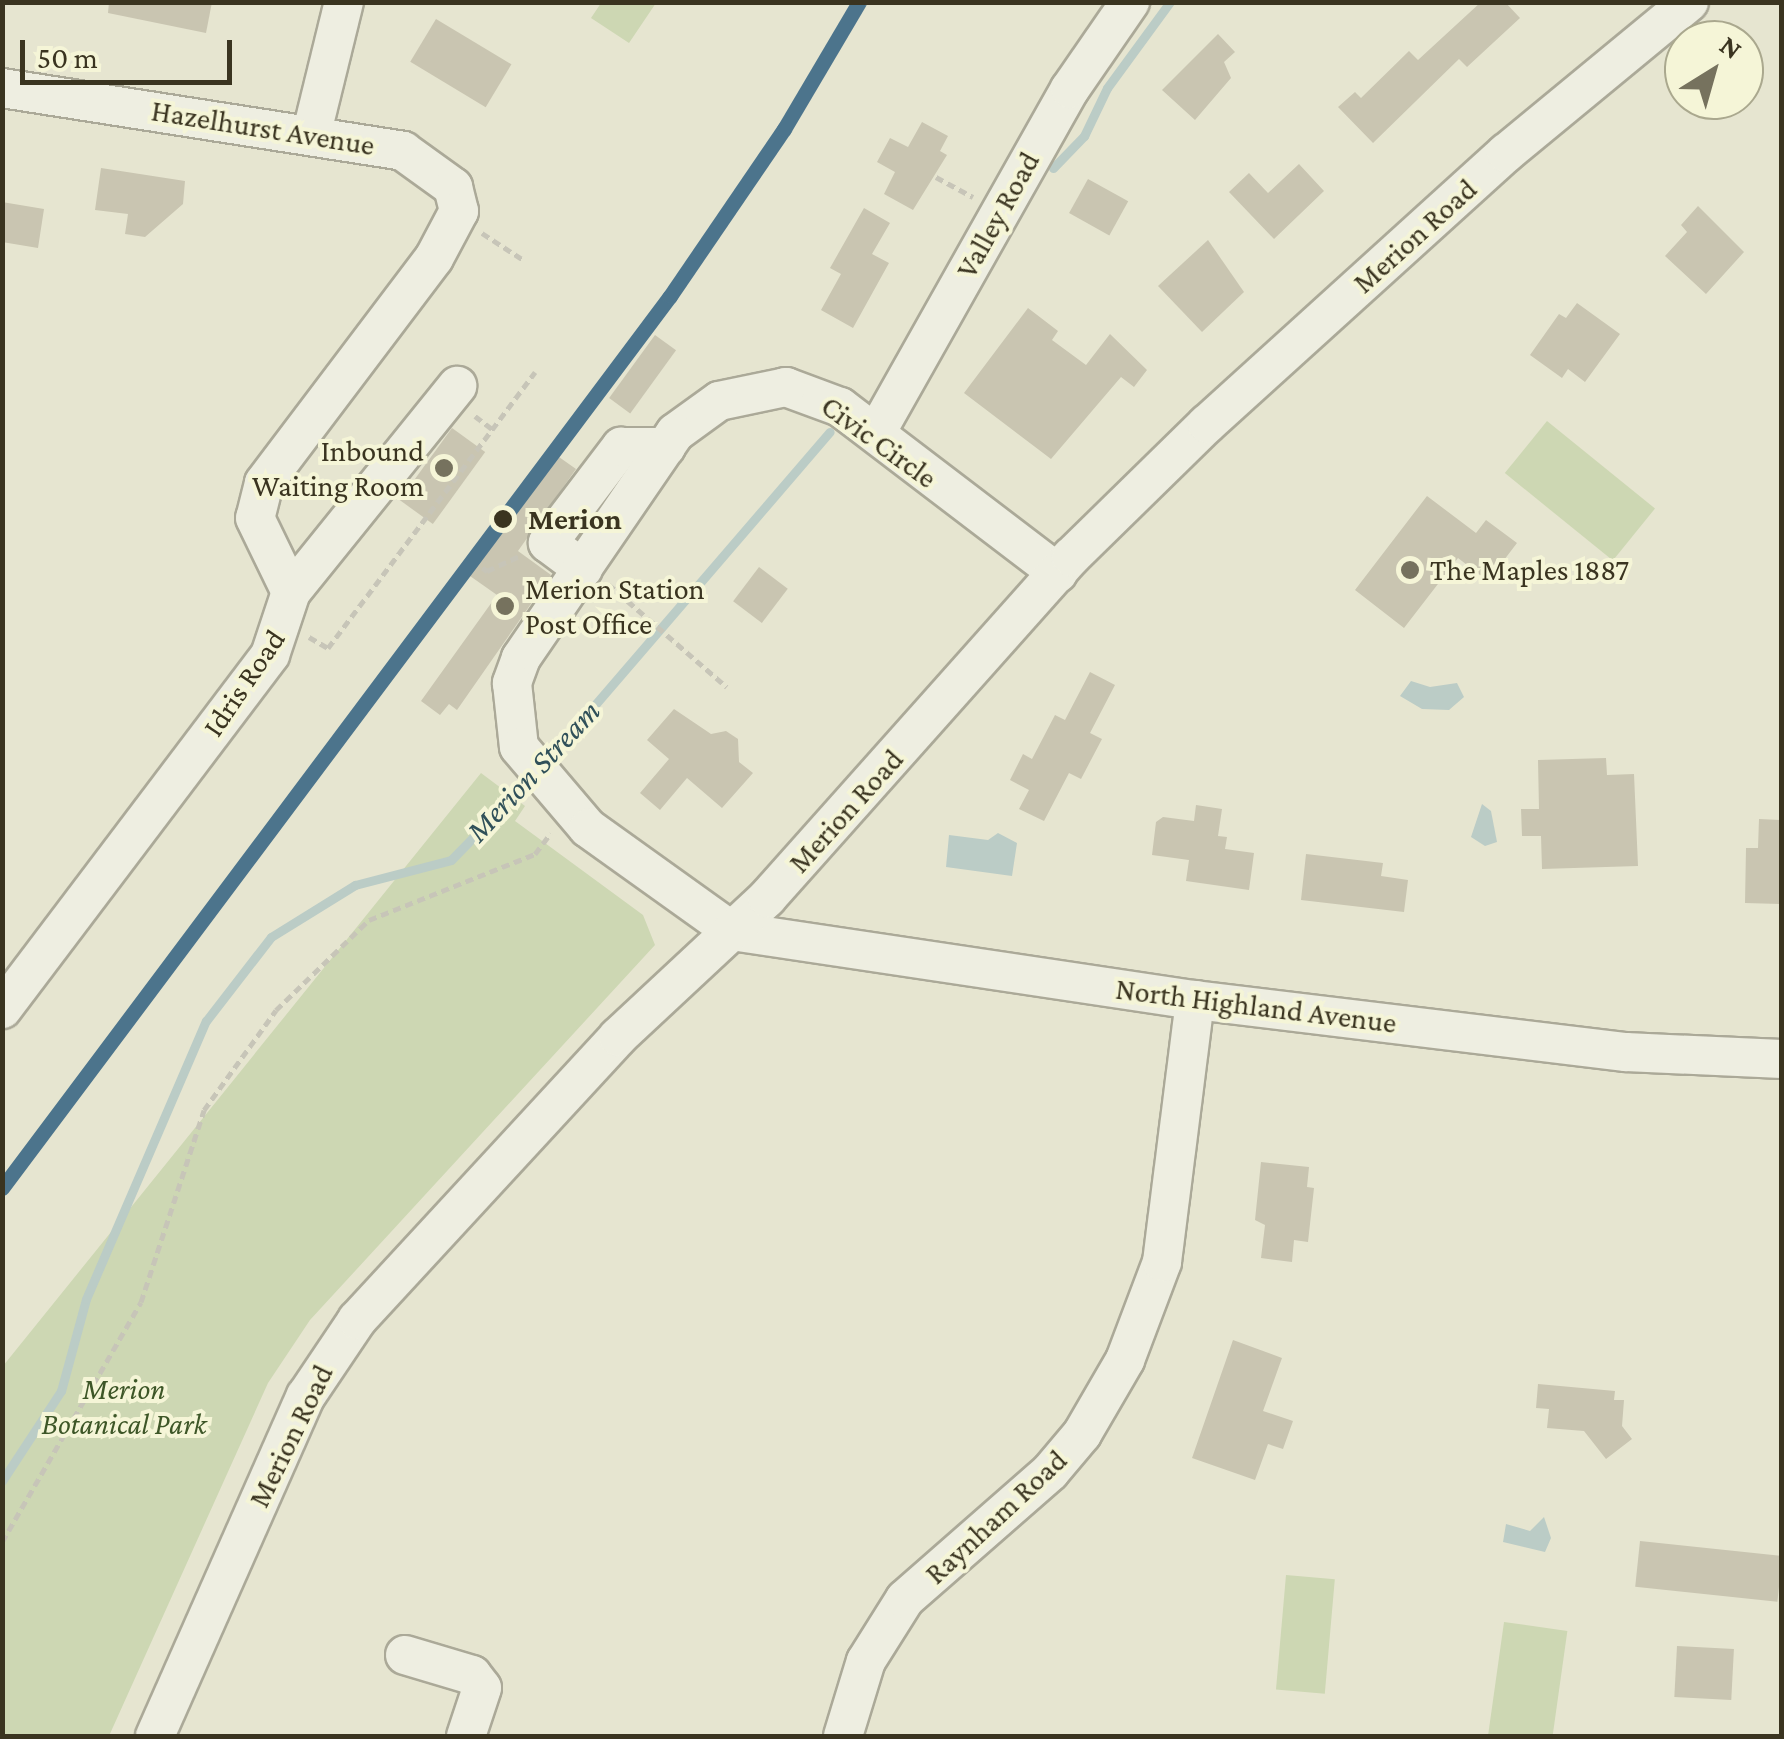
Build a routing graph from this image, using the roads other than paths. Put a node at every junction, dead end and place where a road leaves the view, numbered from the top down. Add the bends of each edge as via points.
1 (344, 2) edge
2 (1130, 2) edge
3 (1690, 2) edge
4 (2, 88) edge
5 (312, 132) junction
6 (453, 187) joint
7 (458, 386) dead end
8 (876, 433) junction
9 (666, 446) junction
10 (584, 567) junction
11 (1058, 573) junction
12 (289, 607) junction
13 (732, 931) junction
14 (1195, 1000) junction
15 (2, 1009) edge
16 (1782, 1059) edge
17 (404, 1655) dead end
18 (154, 1736) edge
19 (466, 1736) edge
20 (842, 1736) edge

1 - 5 street
2 - 8 street, Valley Road via 1070,89
3 - 11 street, Merion Road via 1506,153 1207,424
4 - 5 street, Hazelhurst Avenue
5 - 6 street, Hazelhurst Avenue via 403,151
6 - 12 street, Idris Road via 459,211 434,258 264,483 255,518
7 - 12 street
8 - 9 street, Civic Circle via 813,394 771,387 702,410
8 - 11 street, Civic Circle
9 - 10 street, Civic Circle
9 - 10 street via 621,447 548,542
10 - 13 street, Civic Circle via 546,617 512,683 512,713 547,783
11 - 13 street, Merion Road
12 - 15 street, Idris Road via 270,654
13 - 14 street, North Highland Avenue
13 - 18 street, Merion Road via 618,1036 332,1353 274,1463
14 - 16 street, North Highland Avenue via 1626,1052
14 - 20 street, Raynham Road via 1162,1262 1125,1360 1082,1434 1050,1472 906,1599 866,1661
17 - 19 street via 472,1675 482,1688

